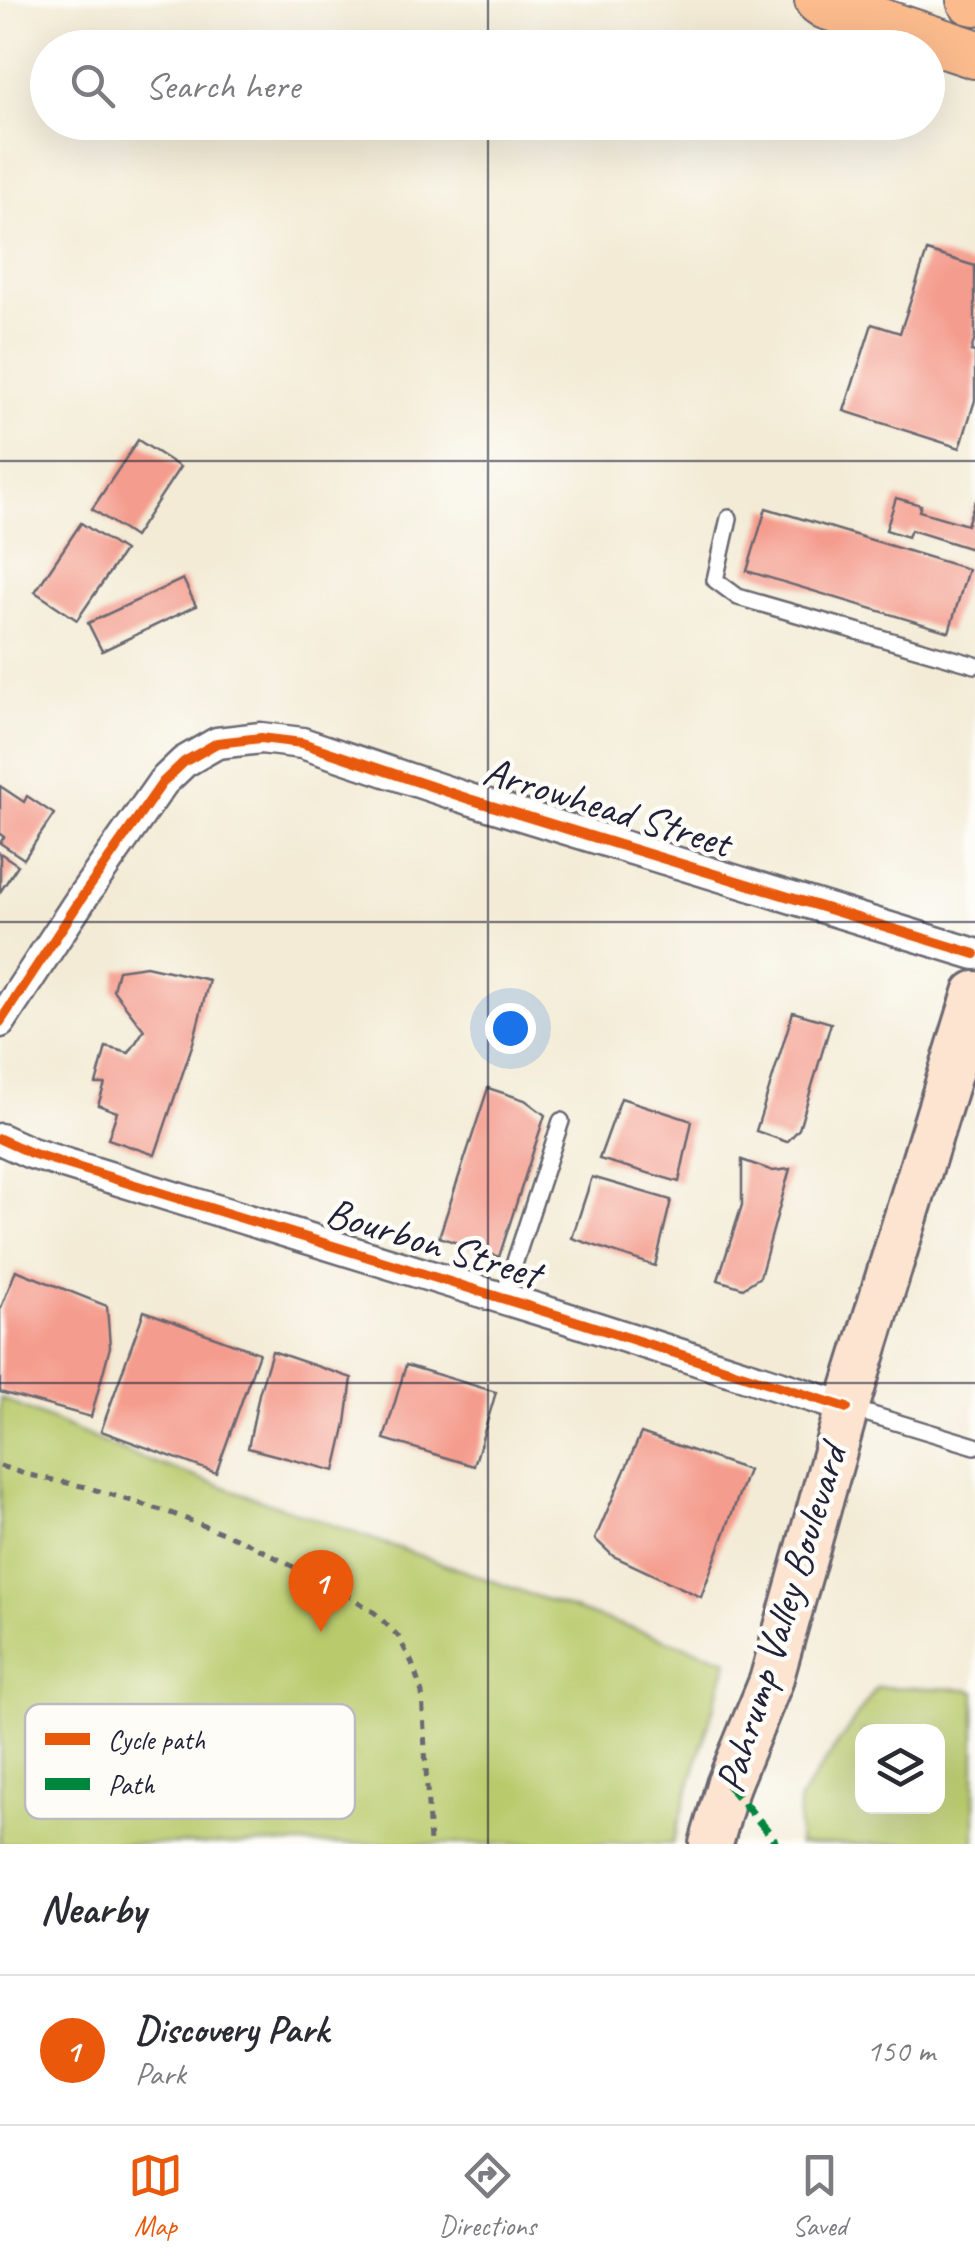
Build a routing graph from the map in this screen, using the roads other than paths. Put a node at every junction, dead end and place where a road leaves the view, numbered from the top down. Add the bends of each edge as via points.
1 (819, 0) edge
2 (902, 30) edge
3 (945, 44) edge
4 (975, 54) edge
5 (729, 518) dead end
6 (975, 665) edge
7 (975, 954) edge
8 (975, 993) edge
9 (0, 1022) edge
10 (561, 1121) dead end
11 (0, 1139) edge
12 (503, 1298) junction
13 (847, 1408) junction
14 (975, 1446) edge
15 (712, 1844) edge

1 - 2 main road
3 - 4 main road
5 - 6 lane via 716,580 738,597
7 - 9 street, Arrowhead Street via 302,743 261,738 217,743 163,782
8 - 13 main road, Pahrump Valley Boulevard
10 - 12 lane
11 - 12 street, Bourbon Street
12 - 13 street, Bourbon Street
13 - 14 lane, Bourbon Street
13 - 15 main road, Pahrump Valley Boulevard via 771,1682 728,1785

